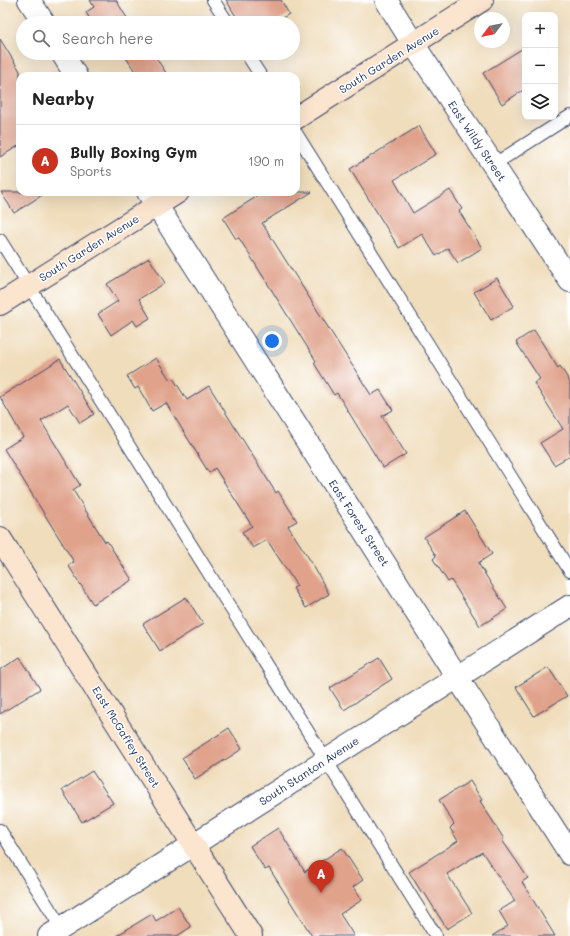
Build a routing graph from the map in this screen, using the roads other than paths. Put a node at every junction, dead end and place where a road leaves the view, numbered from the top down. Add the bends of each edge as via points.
1 (29, 0) edge
2 (213, 0) edge
3 (386, 0) edge
4 (482, 0) edge
5 (39, 16) edge
6 (223, 16) edge
7 (414, 45) junction
8 (66, 60) edge
9 (251, 60) edge
10 (74, 72) edge
11 (258, 72) edge
12 (300, 116) edge
13 (570, 116) edge
14 (300, 138) edge
15 (493, 165) junction
16 (163, 196) edge
17 (152, 199) edge
18 (0, 240) edge
19 (569, 277) edge
20 (29, 286) junction
21 (0, 304) edge
22 (0, 538) edge
23 (570, 571) edge
24 (570, 606) edge
25 (457, 676) junction
26 (325, 761) junction
27 (0, 830) edge
28 (194, 845) junction
29 (570, 854) edge
30 (59, 933) edge
31 (251, 936) edge
32 (436, 936) edge

1 - 5 street
2 - 6 lane
3 - 7 street, East Wildy Street
4 - 7 main road, South Garden Avenue
7 - 12 main road, South Garden Avenue
7 - 15 street, East Wildy Street
8 - 10 street
9 - 11 lane
13 - 15 lane
14 - 23 lane
15 - 19 street, East Wildy Street
16 - 17 main road, South Garden Avenue
17 - 20 main road, South Garden Avenue
17 - 25 street, East Forest Street
18 - 20 lane
20 - 21 main road, South Garden Avenue
20 - 26 lane
22 - 28 main road, East McGaffey Street
24 - 25 street, South Stanton Avenue
25 - 26 street, South Stanton Avenue
25 - 29 street, East Forest Street
26 - 28 street, South Stanton Avenue
26 - 32 lane
27 - 30 lane
28 - 30 street, South Stanton Avenue
28 - 31 main road, East McGaffey Street

